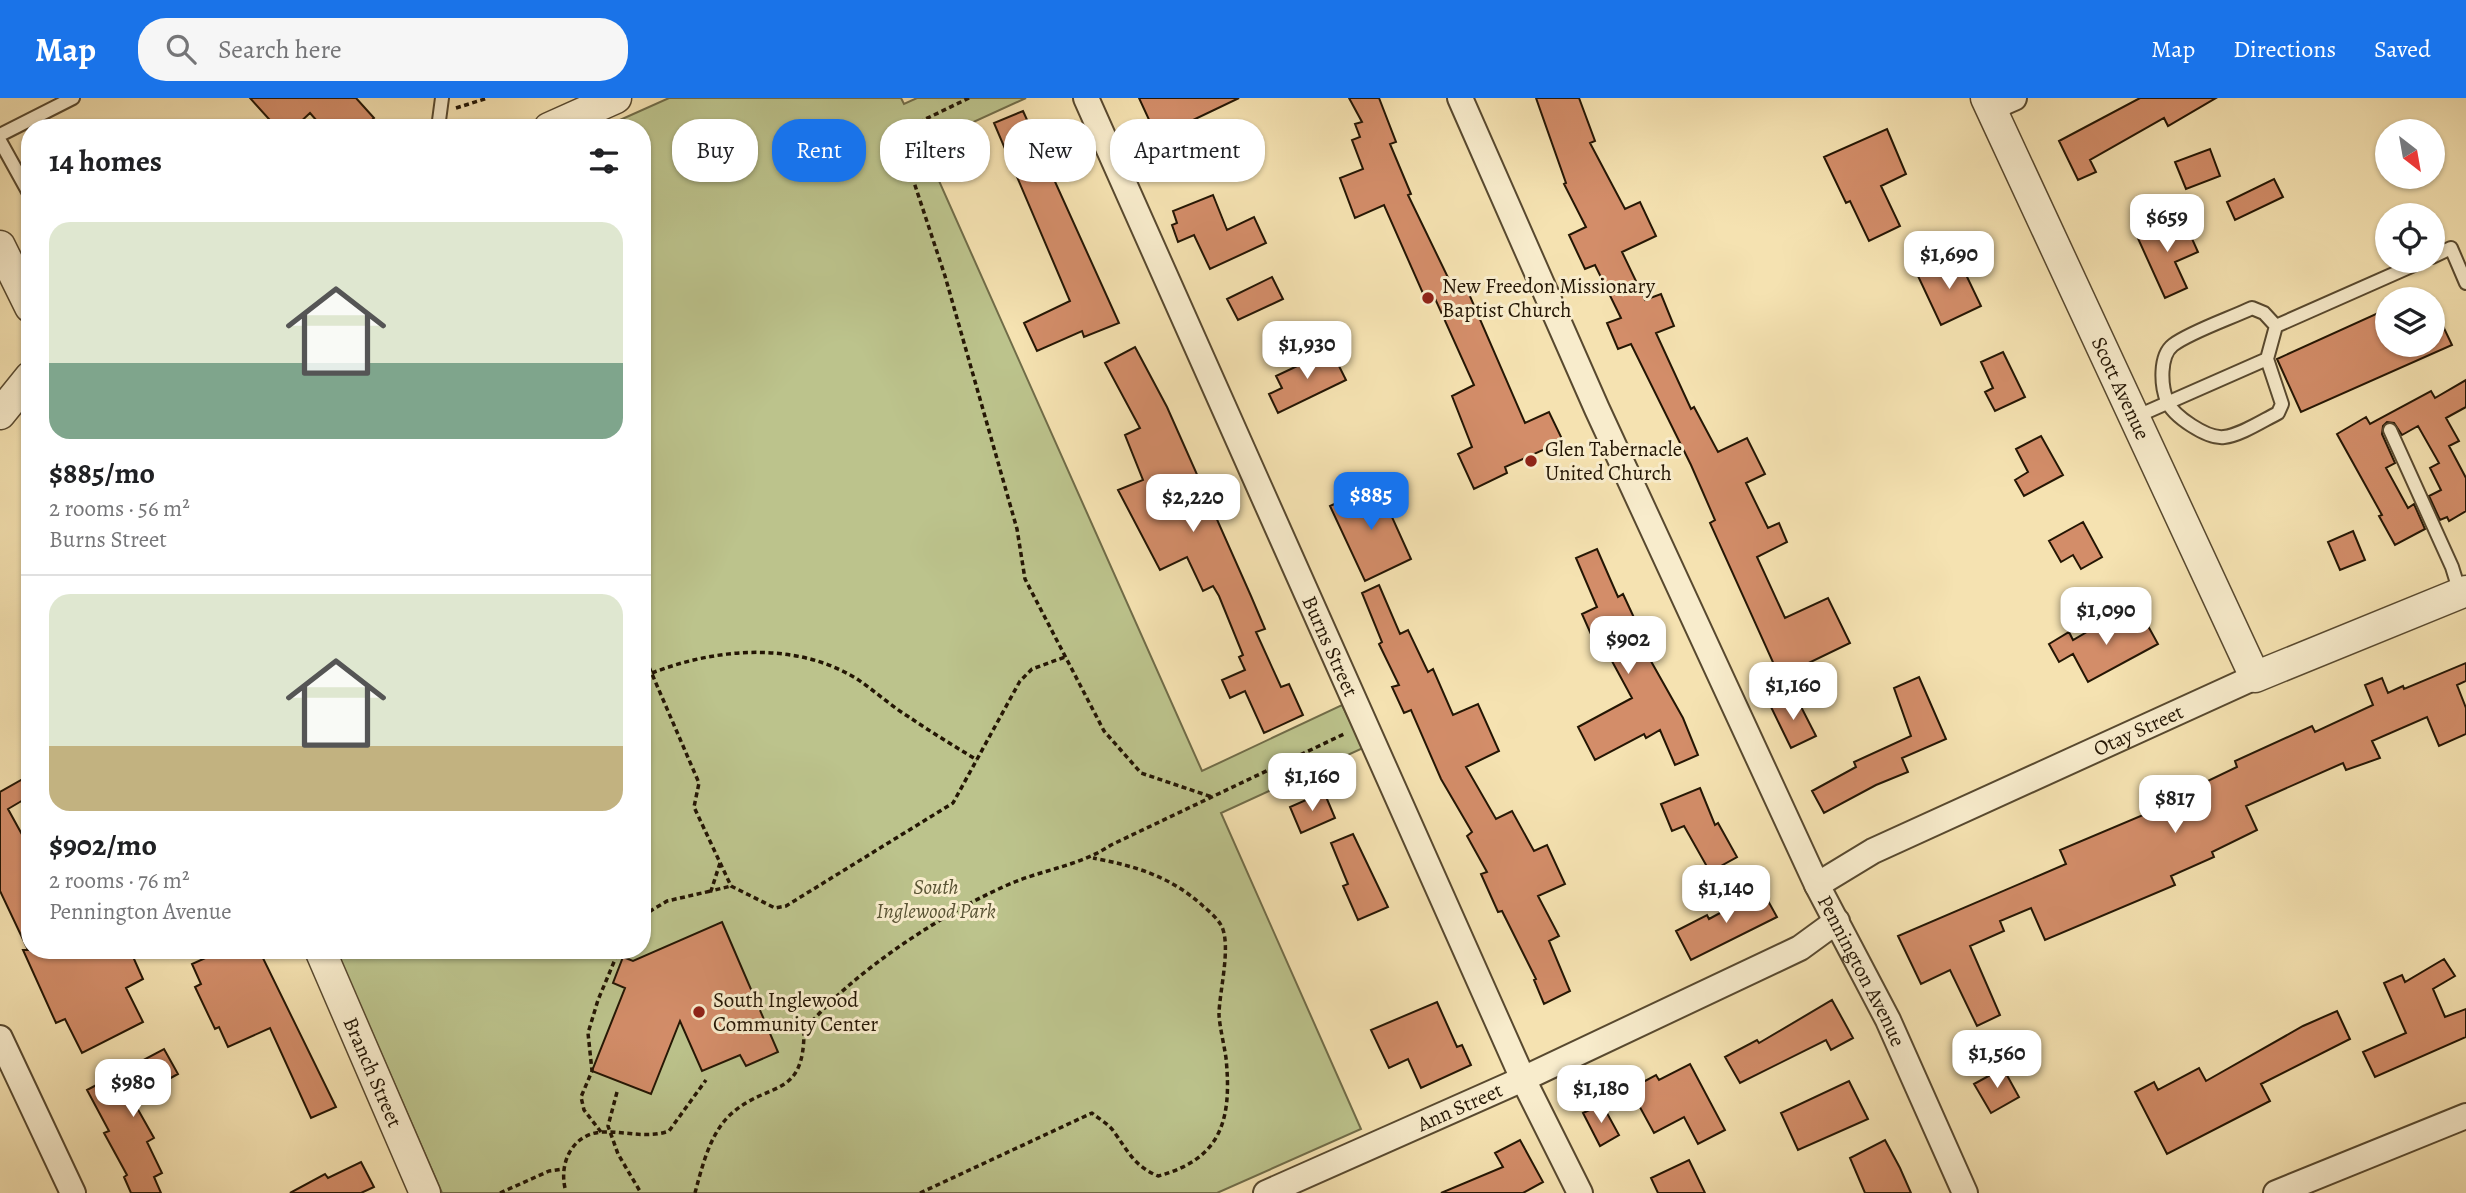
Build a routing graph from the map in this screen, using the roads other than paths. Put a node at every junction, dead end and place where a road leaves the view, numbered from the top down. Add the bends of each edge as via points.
1 (73, 98) edge
2 (442, 98) edge
3 (617, 98) edge
4 (1086, 98) edge
5 (1460, 98) edge
6 (1997, 101) edge
7 (32, 119) edge
8 (440, 119) edge
9 (569, 119) edge
10 (21, 124) edge
11 (0, 135) edge
12 (0, 141) edge
13 (21, 179) edge
14 (2445, 251) edge
15 (3, 258) edge
16 (2396, 273) edge
17 (2466, 283) edge
18 (21, 291) edge
19 (2276, 326) junction
20 (2267, 359) junction
21 (21, 388) edge
22 (2167, 403) junction
23 (0, 414) edge
24 (2133, 418) junction
25 (2390, 430) dead end
26 (2463, 592) edge
27 (2255, 677) junction
28 (1817, 886) junction
29 (1837, 921) junction
30 (324, 959) edge
31 (0, 1038) edge
32 (1523, 1079) junction
33 (2466, 1116) edge
34 (74, 1193) edge
35 (425, 1193) edge
36 (1266, 1193) edge
37 (1580, 1193) edge
38 (1965, 1193) edge
39 (2276, 1193) edge

1 - 7 lane
2 - 8 lane
3 - 9 street
4 - 32 street, Burns Street
5 - 28 street, Pennington Avenue via 1597,409
6 - 24 street, Scott Avenue
10 - 11 lane
12 - 13 lane
14 - 17 lane via 2452,248
15 - 18 street
16 - 19 lane
19 - 20 lane
19 - 22 lane via 2252,308 2173,345 2164,367
20 - 22 lane
20 - 22 lane via 2282,404 2278,414 2225,437 2210,436 2195,429
21 - 23 street
22 - 24 lane
24 - 27 street, Scott Avenue
25 - 26 lane
26 - 27 street, Otay Street
27 - 28 street, Otay Street via 1873,851
28 - 29 street, Pennington Avenue
29 - 32 street, Ann Street via 1800,948
29 - 38 street, Pennington Avenue via 1888,1020
30 - 35 street, Branch Street
31 - 34 street
32 - 36 street, Ann Street
32 - 37 street, Burns Street
33 - 39 street

